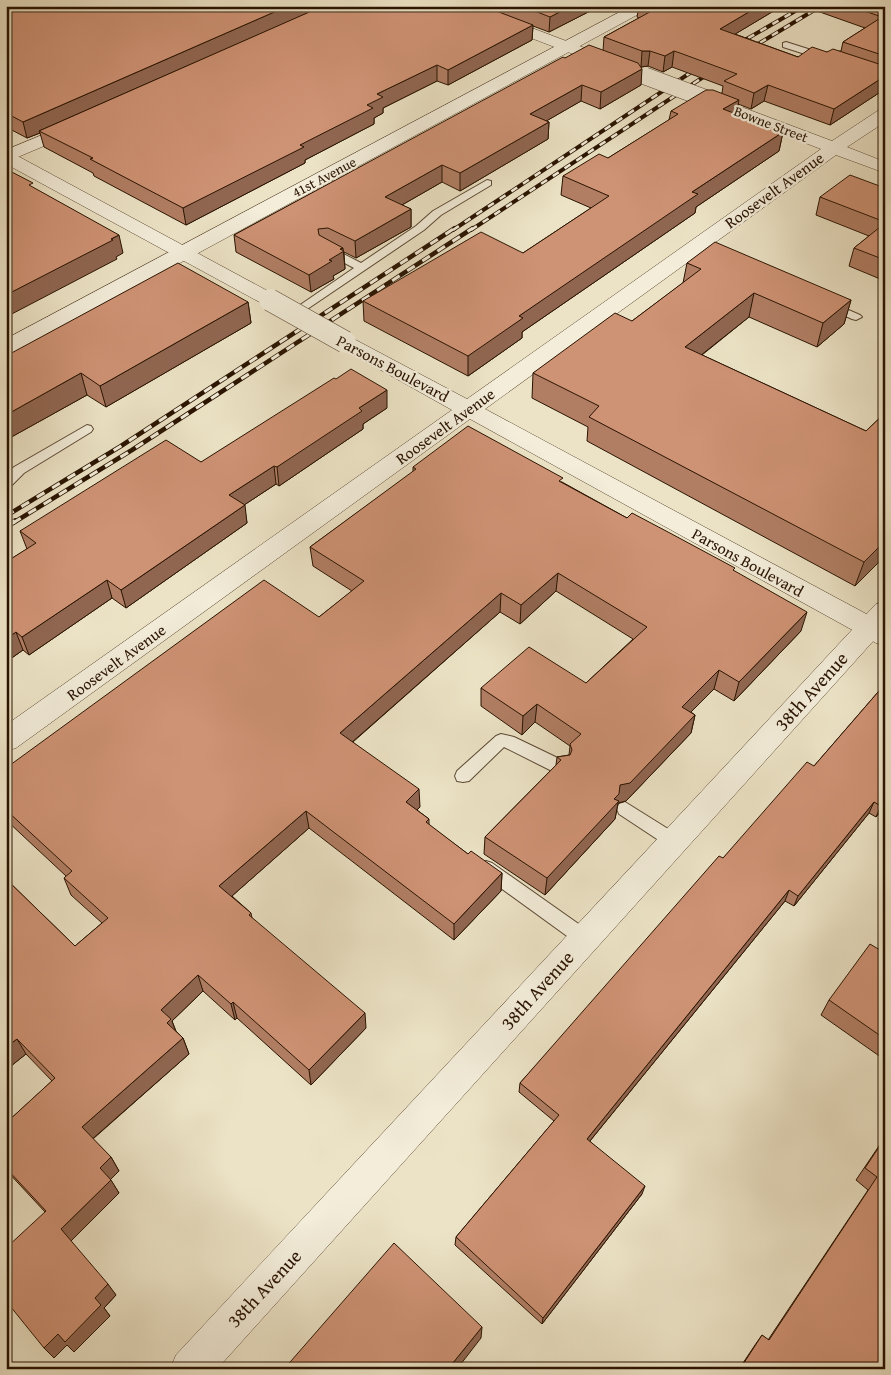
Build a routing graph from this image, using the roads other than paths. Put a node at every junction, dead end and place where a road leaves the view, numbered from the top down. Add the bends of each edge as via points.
1 (460, 6) edge
2 (643, 6) edge
3 (786, 45) dead end
4 (567, 47) junction
5 (831, 60) edge
6 (885, 114) edge
7 (87, 120) edge
8 (833, 148) junction
9 (6, 157) edge
10 (885, 168) edge
11 (487, 183) dead end
12 (325, 249) edge
13 (182, 253) junction
14 (362, 268) junction
15 (822, 302) edge
16 (293, 314) junction
17 (856, 317) dead end
18 (6, 348) edge
19 (469, 409) junction
20 (87, 429) dead end
21 (6, 483) edge
22 (879, 625) edge
23 (6, 740) edge
24 (560, 767) edge
25 (463, 776) dead end
26 (625, 808) dead end
27 (675, 842) junction
28 (471, 858) edge
29 (584, 938) junction
30 (190, 1369) edge

1 - 4 street, Bowne Street
2 - 4 street, 41st Avenue
3 - 5 lane
4 - 8 street, Bowne Street, bridge
4 - 13 street, 41st Avenue
6 - 8 street, Roosevelt Avenue
7 - 9 street
8 - 10 street, Bowne Street
8 - 19 street, Roosevelt Avenue via 703,250
9 - 13 street, Parsons Boulevard
11 - 14 lane via 436,213
12 - 14 lane
13 - 16 street, Parsons Boulevard, bridge
13 - 18 street, 41st Avenue
14 - 16 lane
15 - 17 lane
16 - 19 street, Parsons Boulevard, bridge
19 - 22 street, Parsons Boulevard
19 - 23 street, Roosevelt Avenue
20 - 21 lane via 19,470
22 - 27 street, 38th Avenue
24 - 25 lane via 501,740
26 - 27 lane
27 - 29 street, 38th Avenue
28 - 29 lane
29 - 30 street, 38th Avenue

